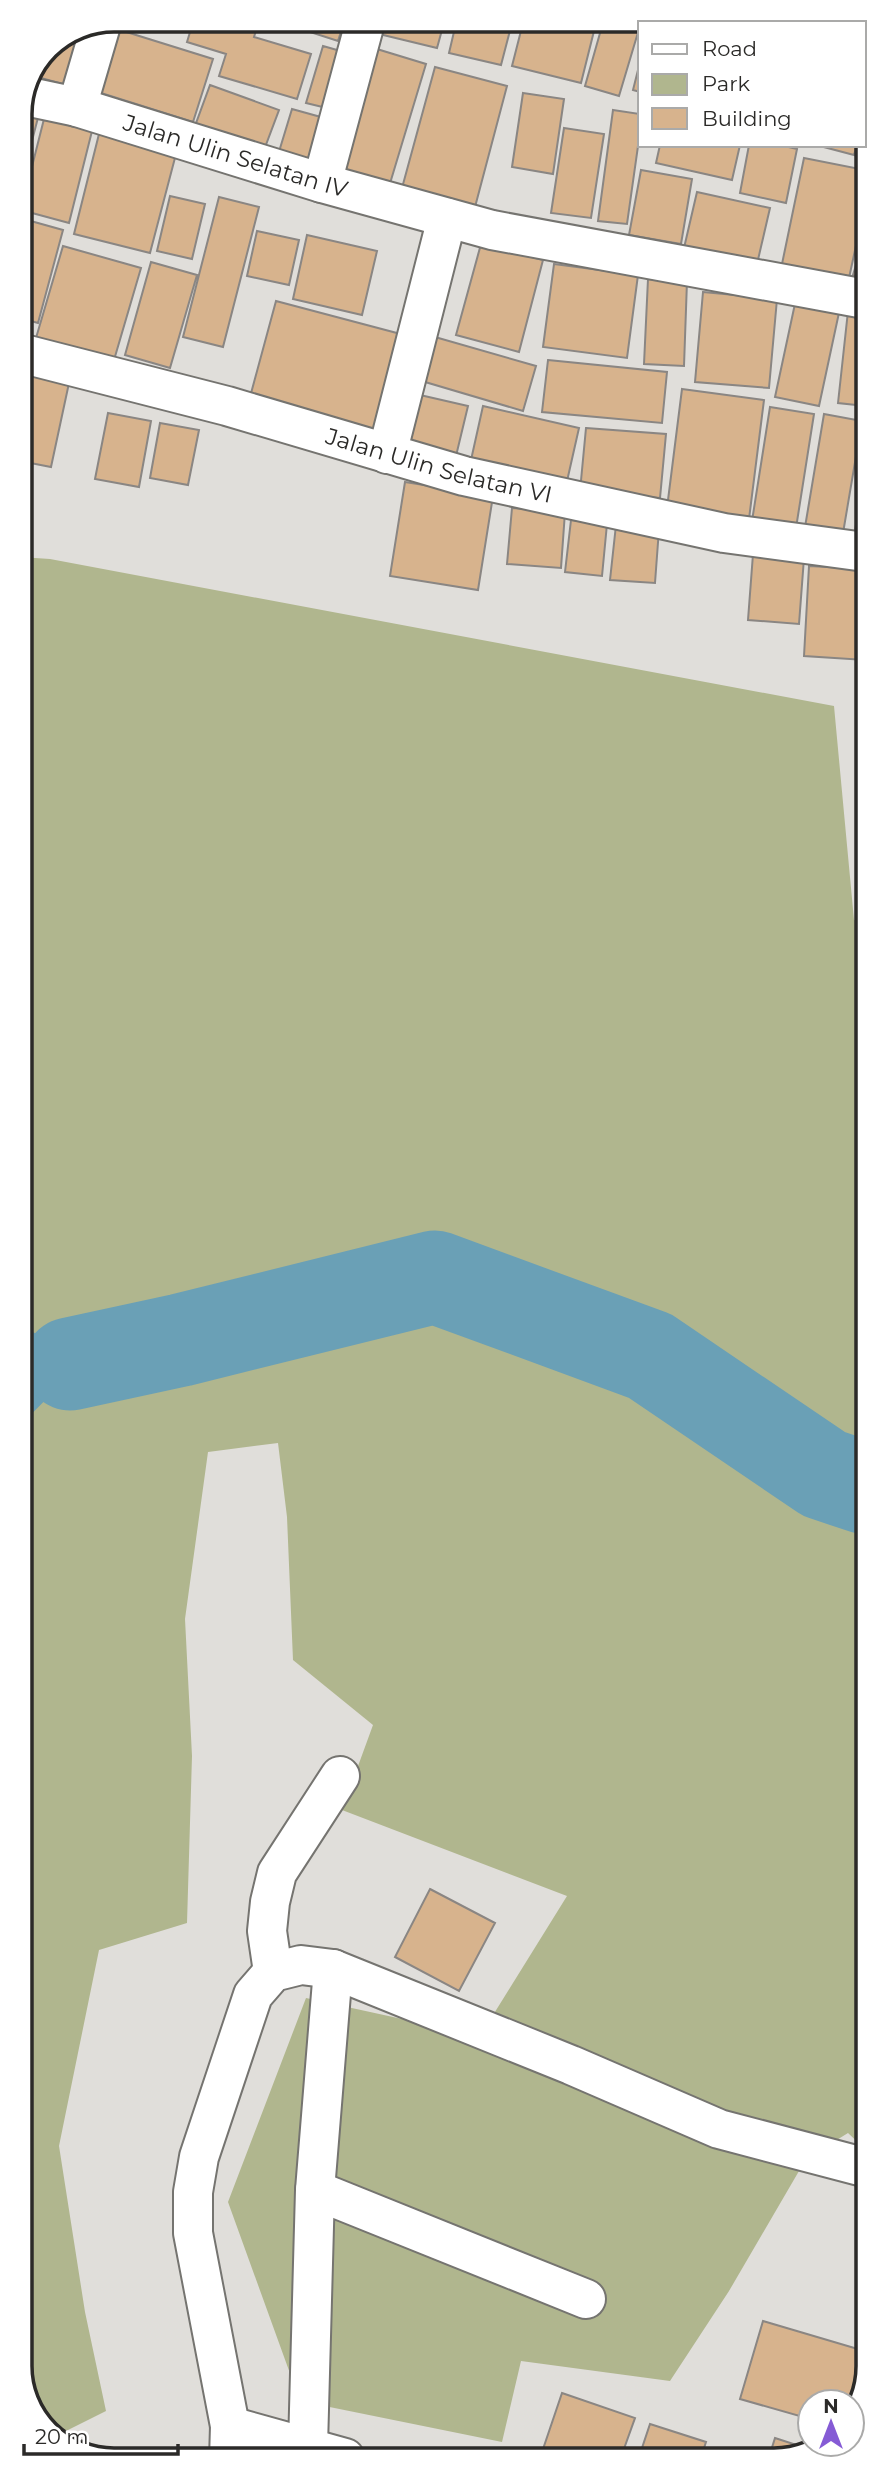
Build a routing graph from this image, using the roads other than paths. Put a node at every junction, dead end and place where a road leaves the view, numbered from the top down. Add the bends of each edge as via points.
1 (363, 32) edge
2 (99, 33) edge
3 (33, 98) edge
4 (77, 107) junction
5 (322, 183) junction
6 (447, 218) junction
7 (856, 297) edge
8 (32, 356) edge
9 (387, 454) junction
10 (856, 551) edge
11 (340, 1776) dead end
12 (333, 1969) junction
13 (273, 1972) junction
14 (856, 2165) edge
15 (315, 2190) junction
16 (586, 2299) dead end
17 (229, 2442) edge
18 (308, 2446) junction
19 (312, 2447) edge

1 - 5 street
2 - 4 street
3 - 4 street, Jalan Ulin Selatan IV
4 - 5 street, Jalan Ulin Selatan IV
5 - 6 street, Jalan Ulin Selatan IV
6 - 7 street, Jalan Ulin Selatan IV
6 - 9 street
8 - 9 street, Jalan Ulin Selatan VI via 227,406
9 - 10 street, Jalan Ulin Selatan VI via 464,476 724,533
11 - 13 street via 278,1873 267,1931
12 - 13 street via 301,1965
12 - 14 street via 719,2129
12 - 15 street
13 - 17 street via 253,1995 199,2157 192,2192 192,2233
15 - 16 street
15 - 18 street
17 - 18 street
18 - 19 street

